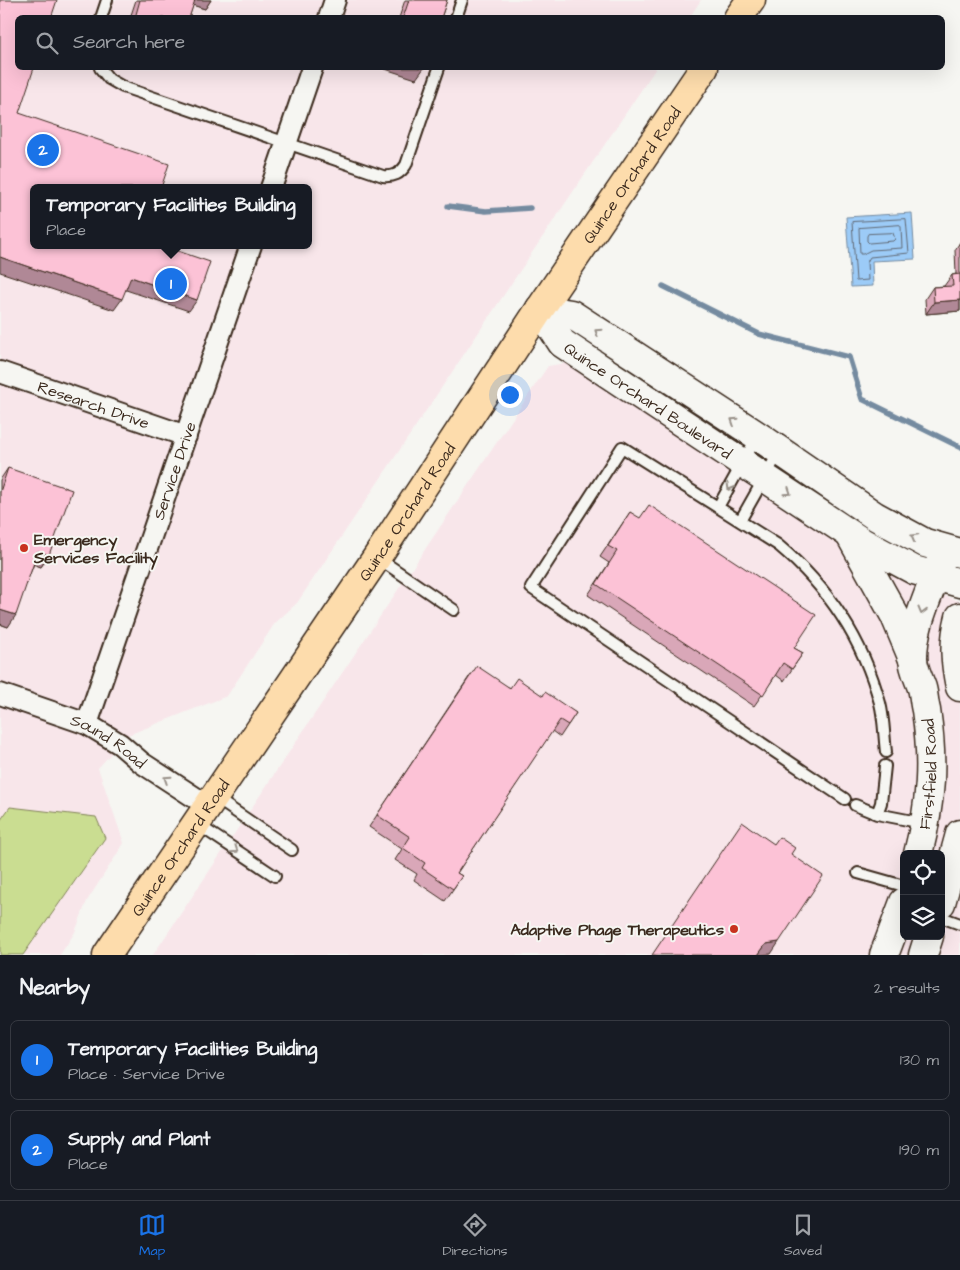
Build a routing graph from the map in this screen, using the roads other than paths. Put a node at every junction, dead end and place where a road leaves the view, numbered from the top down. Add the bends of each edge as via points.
1 (107, 0) edge
2 (336, 0) edge
3 (462, 0) edge
4 (751, 0) edge
5 (102, 15) edge
6 (331, 15) edge
7 (457, 15) edge
8 (740, 15) edge
9 (102, 70) edge
10 (311, 70) edge
11 (438, 70) edge
12 (703, 70) edge
13 (286, 143) junction
14 (272, 184) edge
15 (250, 249) edge
16 (540, 309) junction
17 (0, 372) edge
18 (186, 436) junction
19 (758, 436) junction
20 (780, 452) junction
21 (755, 469) junction
22 (718, 507) junction
23 (740, 521) junction
24 (849, 534) junction
25 (952, 551) edge
26 (377, 557) junction
27 (948, 580) edge
28 (454, 610) dead end
29 (960, 617) edge
30 (913, 660) junction
31 (960, 687) edge
32 (0, 694) edge
33 (87, 724) junction
34 (886, 752) dead end
35 (885, 766) dead end
36 (845, 799) dead end
37 (855, 805) dead end
38 (206, 809) junction
39 (877, 814) junction
40 (926, 823) junction
41 (960, 834) edge
42 (292, 850) dead end
43 (919, 850) edge
44 (858, 873) dead end
45 (275, 876) dead end
46 (944, 895) edge
47 (900, 898) edge
48 (945, 907) edge
49 (900, 909) edge
50 (960, 924) edge
51 (928, 940) edge
52 (107, 955) edge
53 (884, 955) edge
54 (922, 955) edge

1 - 5 lane
2 - 6 street
3 - 7 lane
4 - 8 main road
9 - 13 lane via 123,87
10 - 13 street
11 - 13 lane via 406,165 397,175 383,176
12 - 16 main road, Quince Orchard Road
13 - 14 street
15 - 18 street, Service Drive
19 -> 16 street, Quince Orchard Boulevard via 571,314
16 - 21 street, Quince Orchard Boulevard via 562,343
16 - 26 main road, Quince Orchard Road
17 - 18 street, Research Drive
18 - 33 street, Service Drive
19 - 20 street, Quince Orchard Boulevard
19 - 21 lane
20 - 21 lane
25 -> 20 street, Quince Orchard Boulevard via 925,543 875,516
21 -> 22 lane
21 - 23 lane
21 -> 24 street, Quince Orchard Boulevard
22 - 23 lane
22 - 36 lane via 622,447 531,588
23 - 34 lane via 798,562 836,606 855,638 880,704
24 - 27 street, Quince Orchard Boulevard via 914,570
24 - 30 street via 895,616
25 - 27 street, Firstfield Road
26 - 28 lane
26 - 38 main road, Quince Orchard Road
27 -> 30 street, Firstfield Road via 923,605
29 - 31 street via 954,657
30 - 40 street, Firstfield Road via 930,738 931,777
32 - 33 street, Sound Road
38 -> 33 street, Sound Road via 120,744
35 - 39 lane
37 - 39 lane
38 - 42 lane
38 -> 45 lane
38 - 52 main road, Quince Orchard Road
39 - 40 lane
40 - 43 street, Firstfield Road
41 - 46 street
44 - 47 lane
48 - 50 lane
49 - 53 street
51 - 54 street

